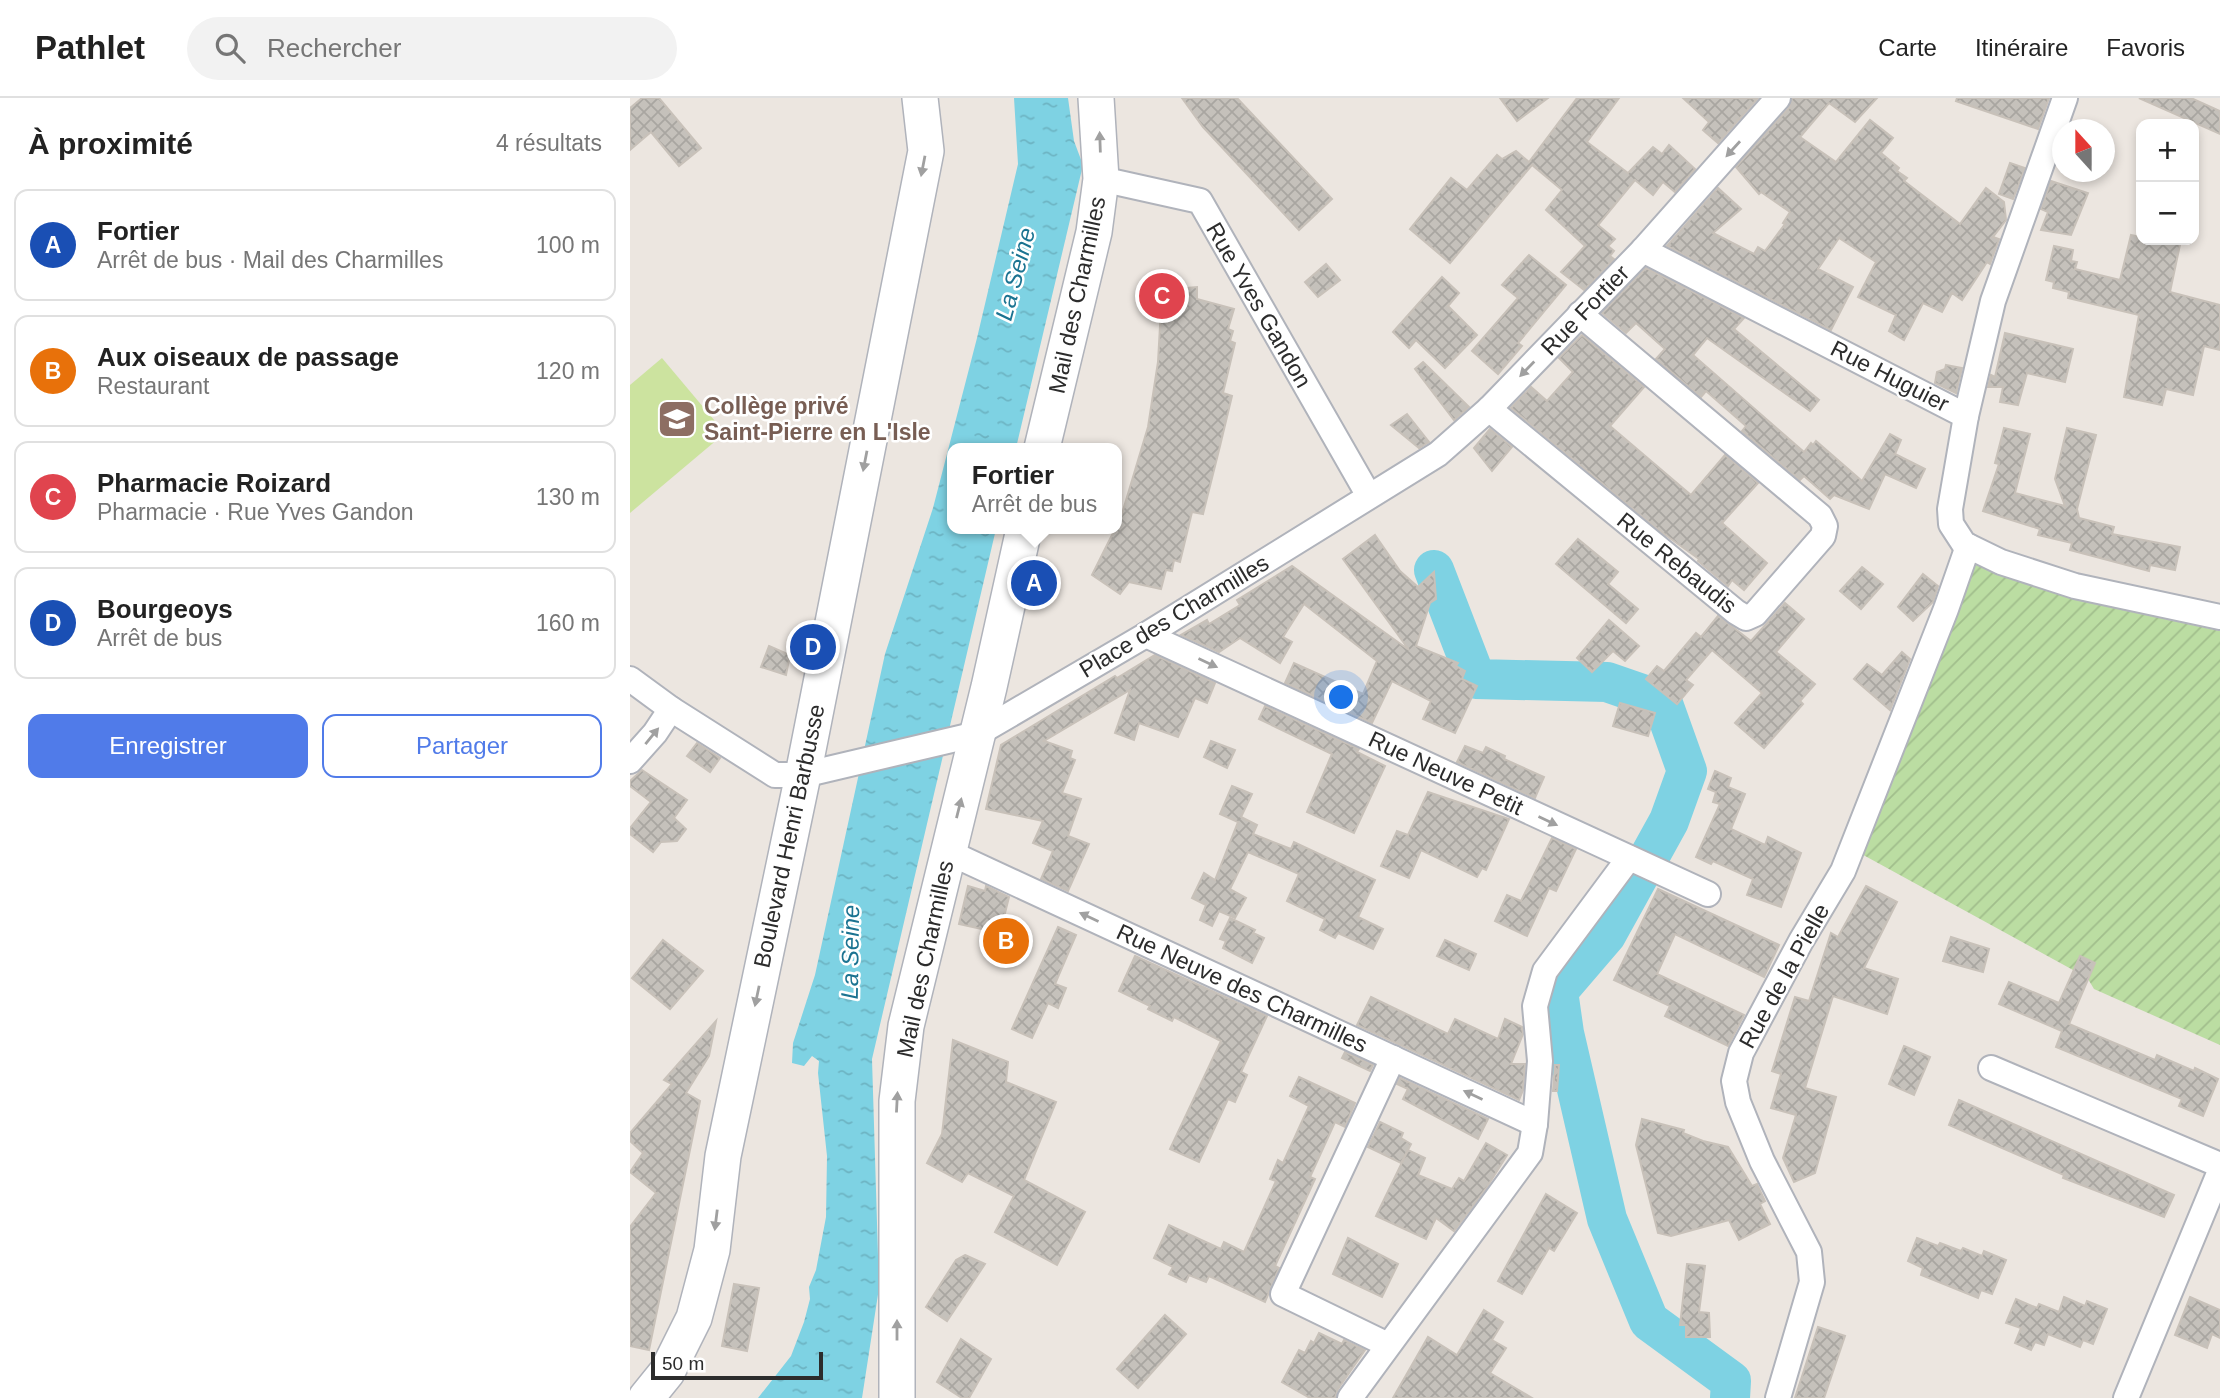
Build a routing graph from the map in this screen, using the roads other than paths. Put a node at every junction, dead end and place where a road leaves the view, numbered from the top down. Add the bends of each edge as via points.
1 (920, 98) edge
2 (1096, 98) edge
3 (1778, 98) edge
4 (2065, 98) edge
5 (1101, 179) junction
6 (1643, 250) junction
7 (1580, 314) junction
8 (1489, 409) junction
9 (1966, 416) junction
10 (1043, 443) edge
11 (1369, 496) junction
12 (1023, 534) edge
13 (1968, 546) junction
14 (2220, 617) edge
15 (1146, 635) junction
16 (630, 679) edge
17 (671, 709) junction
18 (977, 734) junction
19 (630, 761) edge
20 (810, 773) junction
21 (948, 852) junction
22 (1639, 863) junction
23 (1707, 894) dead end
24 (1393, 1058) junction
25 (1991, 1068) dead end
26 (1535, 1124) junction
27 (2220, 1165) edge
28 (2220, 1171) edge
29 (1388, 1345) junction
30 (641, 1392) edge
31 (897, 1398) edge
32 (1350, 1398) edge
33 (1778, 1398) edge
34 (2126, 1398) edge

1 -> 20 main road, Boulevard Henri Barbusse via 926,151
5 -> 2 main road, Mail des Charmilles
3 -> 6 street, Rue Fortier
4 - 9 street via 1993,301
5 - 10 main road, Mail des Charmilles via 1094,232
5 - 11 street, Rue Yves Gandon via 1200,201
6 - 7 street, Rue Fortier
6 - 9 street, Rue Huguier
7 -> 8 street, Rue Fortier
7 - 8 street, Rue Rebaudis via 1820,516 1823,536 1755,614 1746,618 1735,612
8 - 11 street, Rue Fortier via 1438,454
9 - 13 street, Rue Huguier via 1950,509 1951,524
11 - 15 street, Place des Charmilles
12 - 18 main road, Mail des Charmilles
13 - 14 street via 2075,586
13 - 33 street, Rue de la Pielle via 1843,871 1741,1053 1734,1081 1762,1161 1809,1252 1812,1282
15 - 18 street, Place des Charmilles
15 -> 22 street, Rue Neuve Petit
16 - 17 street, Place des Charmilles
19 -> 17 street
17 - 20 street, Place des Charmilles via 775,775
18 - 20 street, Place des Charmilles
21 -> 18 main road, Mail des Charmilles
20 -> 30 main road, Boulevard Henri Barbusse via 723,1156 712,1250 694,1318 667,1372
24 -> 21 street, Rue Neuve des Charmilles
31 -> 21 main road, Mail des Charmilles via 897,1101 906,1026
22 - 23 street, Rue Neuve Petit
22 - 26 street via 1545,971 1535,1006 1539,1061
26 -> 24 street, Rue Neuve des Charmilles
24 - 29 street via 1283,1294
25 - 27 street
26 - 29 street via 1530,1153
28 - 34 street
29 - 32 street

